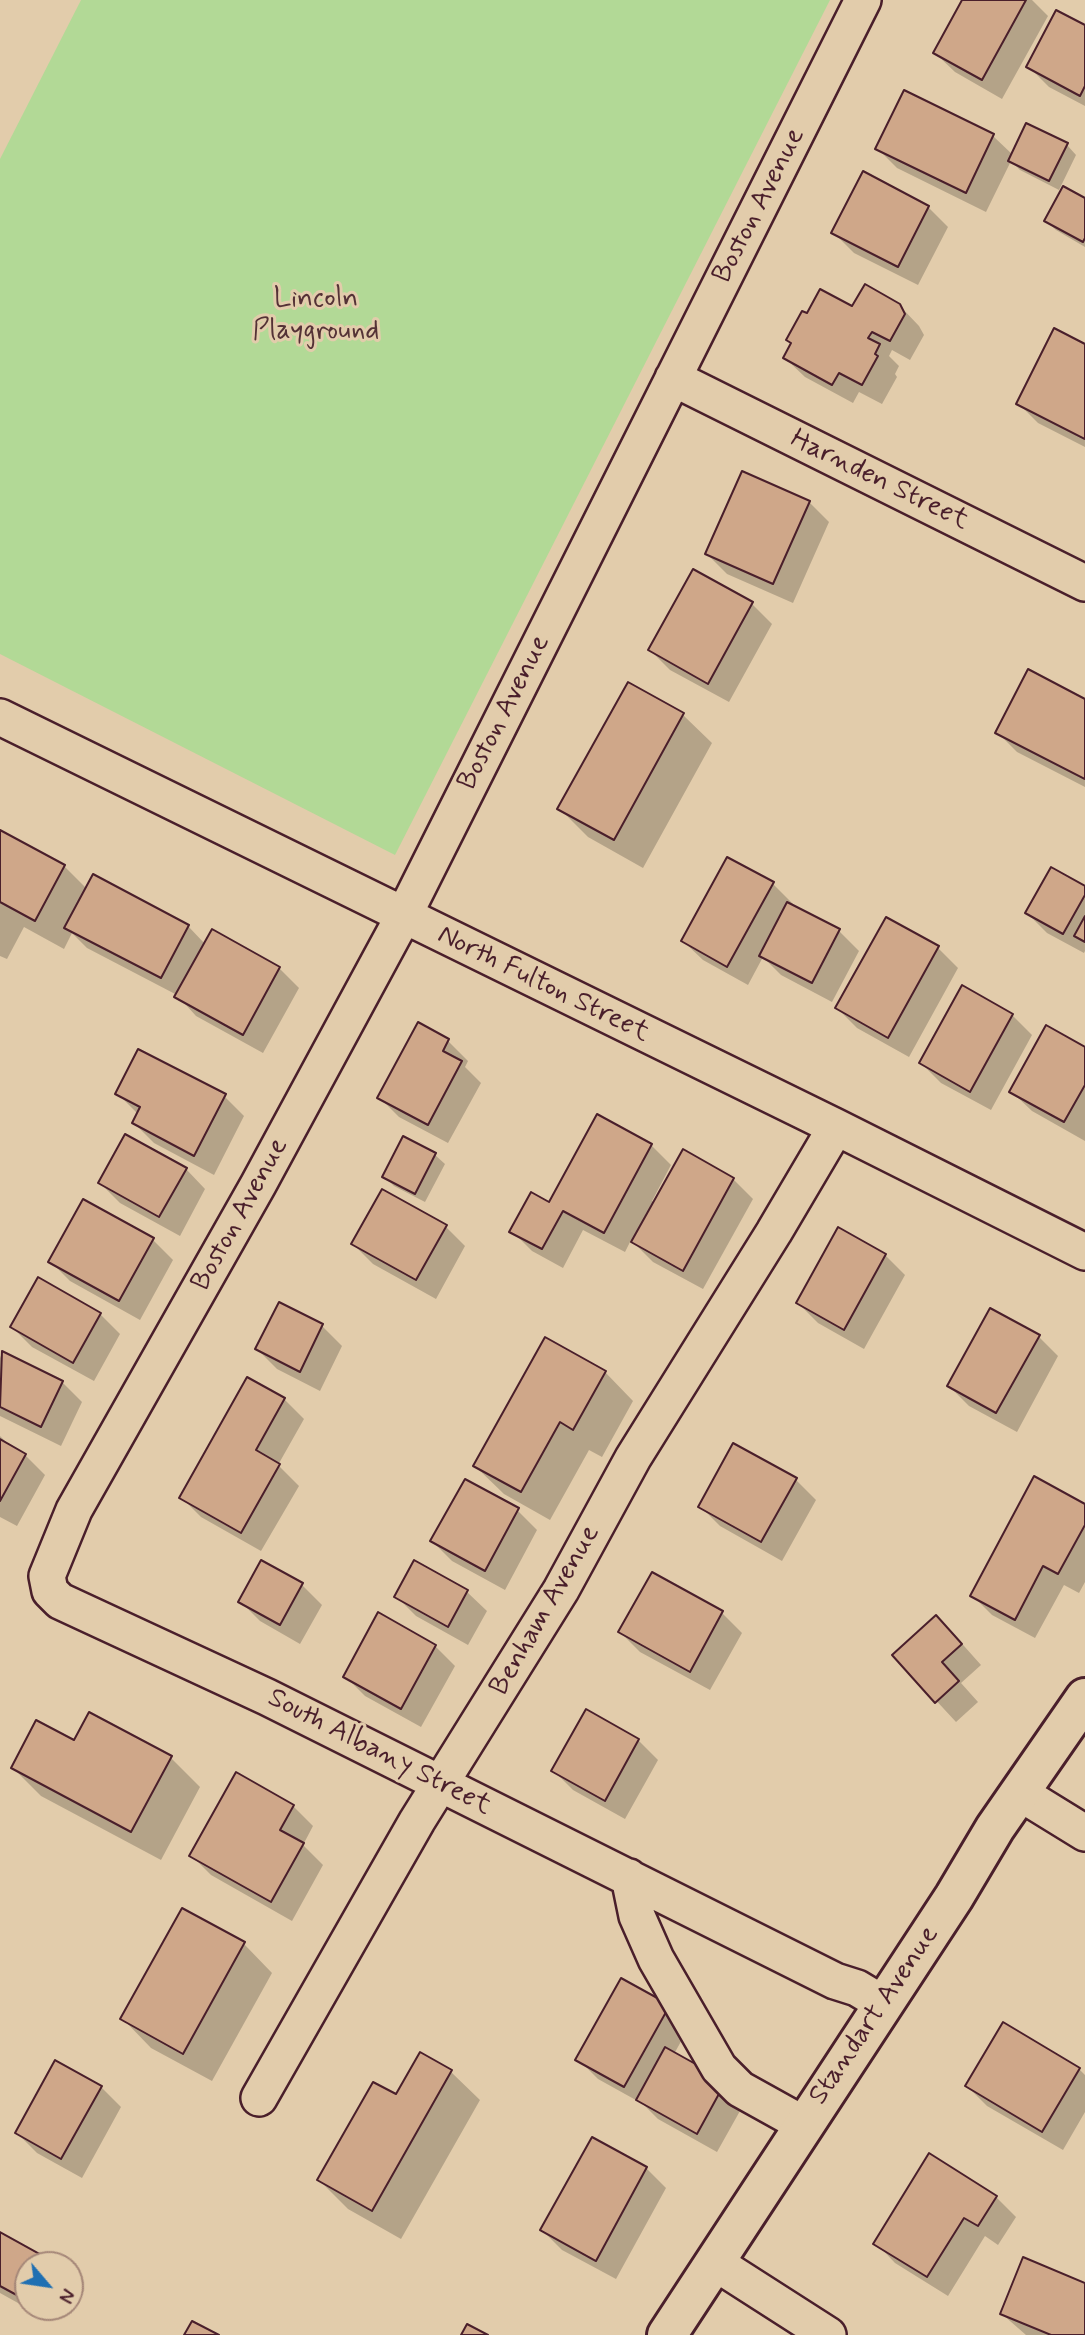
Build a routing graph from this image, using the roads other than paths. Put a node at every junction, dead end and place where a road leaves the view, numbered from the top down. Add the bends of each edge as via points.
1 (863, 0) edge
2 (673, 378) junction
3 (1085, 583) edge
4 (0, 717) edge
5 (403, 917) junction
6 (836, 1127) junction
7 (1085, 1252) edge
8 (128, 1415) joint
9 (1085, 1698) edge
10 (441, 1785) junction
11 (1020, 1793) junction
12 (1085, 1833) edge
13 (629, 1877) junction
14 (882, 2003) junction
15 (259, 2098) dead end
16 (803, 2123) junction
17 (714, 2262) junction
18 (667, 2335) edge
19 (828, 2335) edge

1 - 2 street, Boston Avenue
2 - 3 street, Harnden Street
2 - 5 street, Boston Avenue
4 - 5 street, North Fulton Street
5 - 6 street, North Fulton Street
5 - 8 street, Boston Avenue
6 - 7 street, North Fulton Street
6 - 10 street, Benham Avenue via 633,1458 561,1590
8 - 10 street, South Albany Street via 74,1510 47,1576 50,1591 60,1601 267,1697
9 - 11 street, Standart Avenue
10 - 13 street, South Albany Street
10 - 15 street, Benham Avenue
11 - 12 street
11 - 14 street, Standart Avenue
13 - 14 street, South Albany Street
13 - 16 street via 637,1916 656,1959 719,2068 740,2088
14 - 16 street, Standart Avenue
16 - 17 street, Standart Avenue
17 - 18 street, Standart Avenue
17 - 19 street

